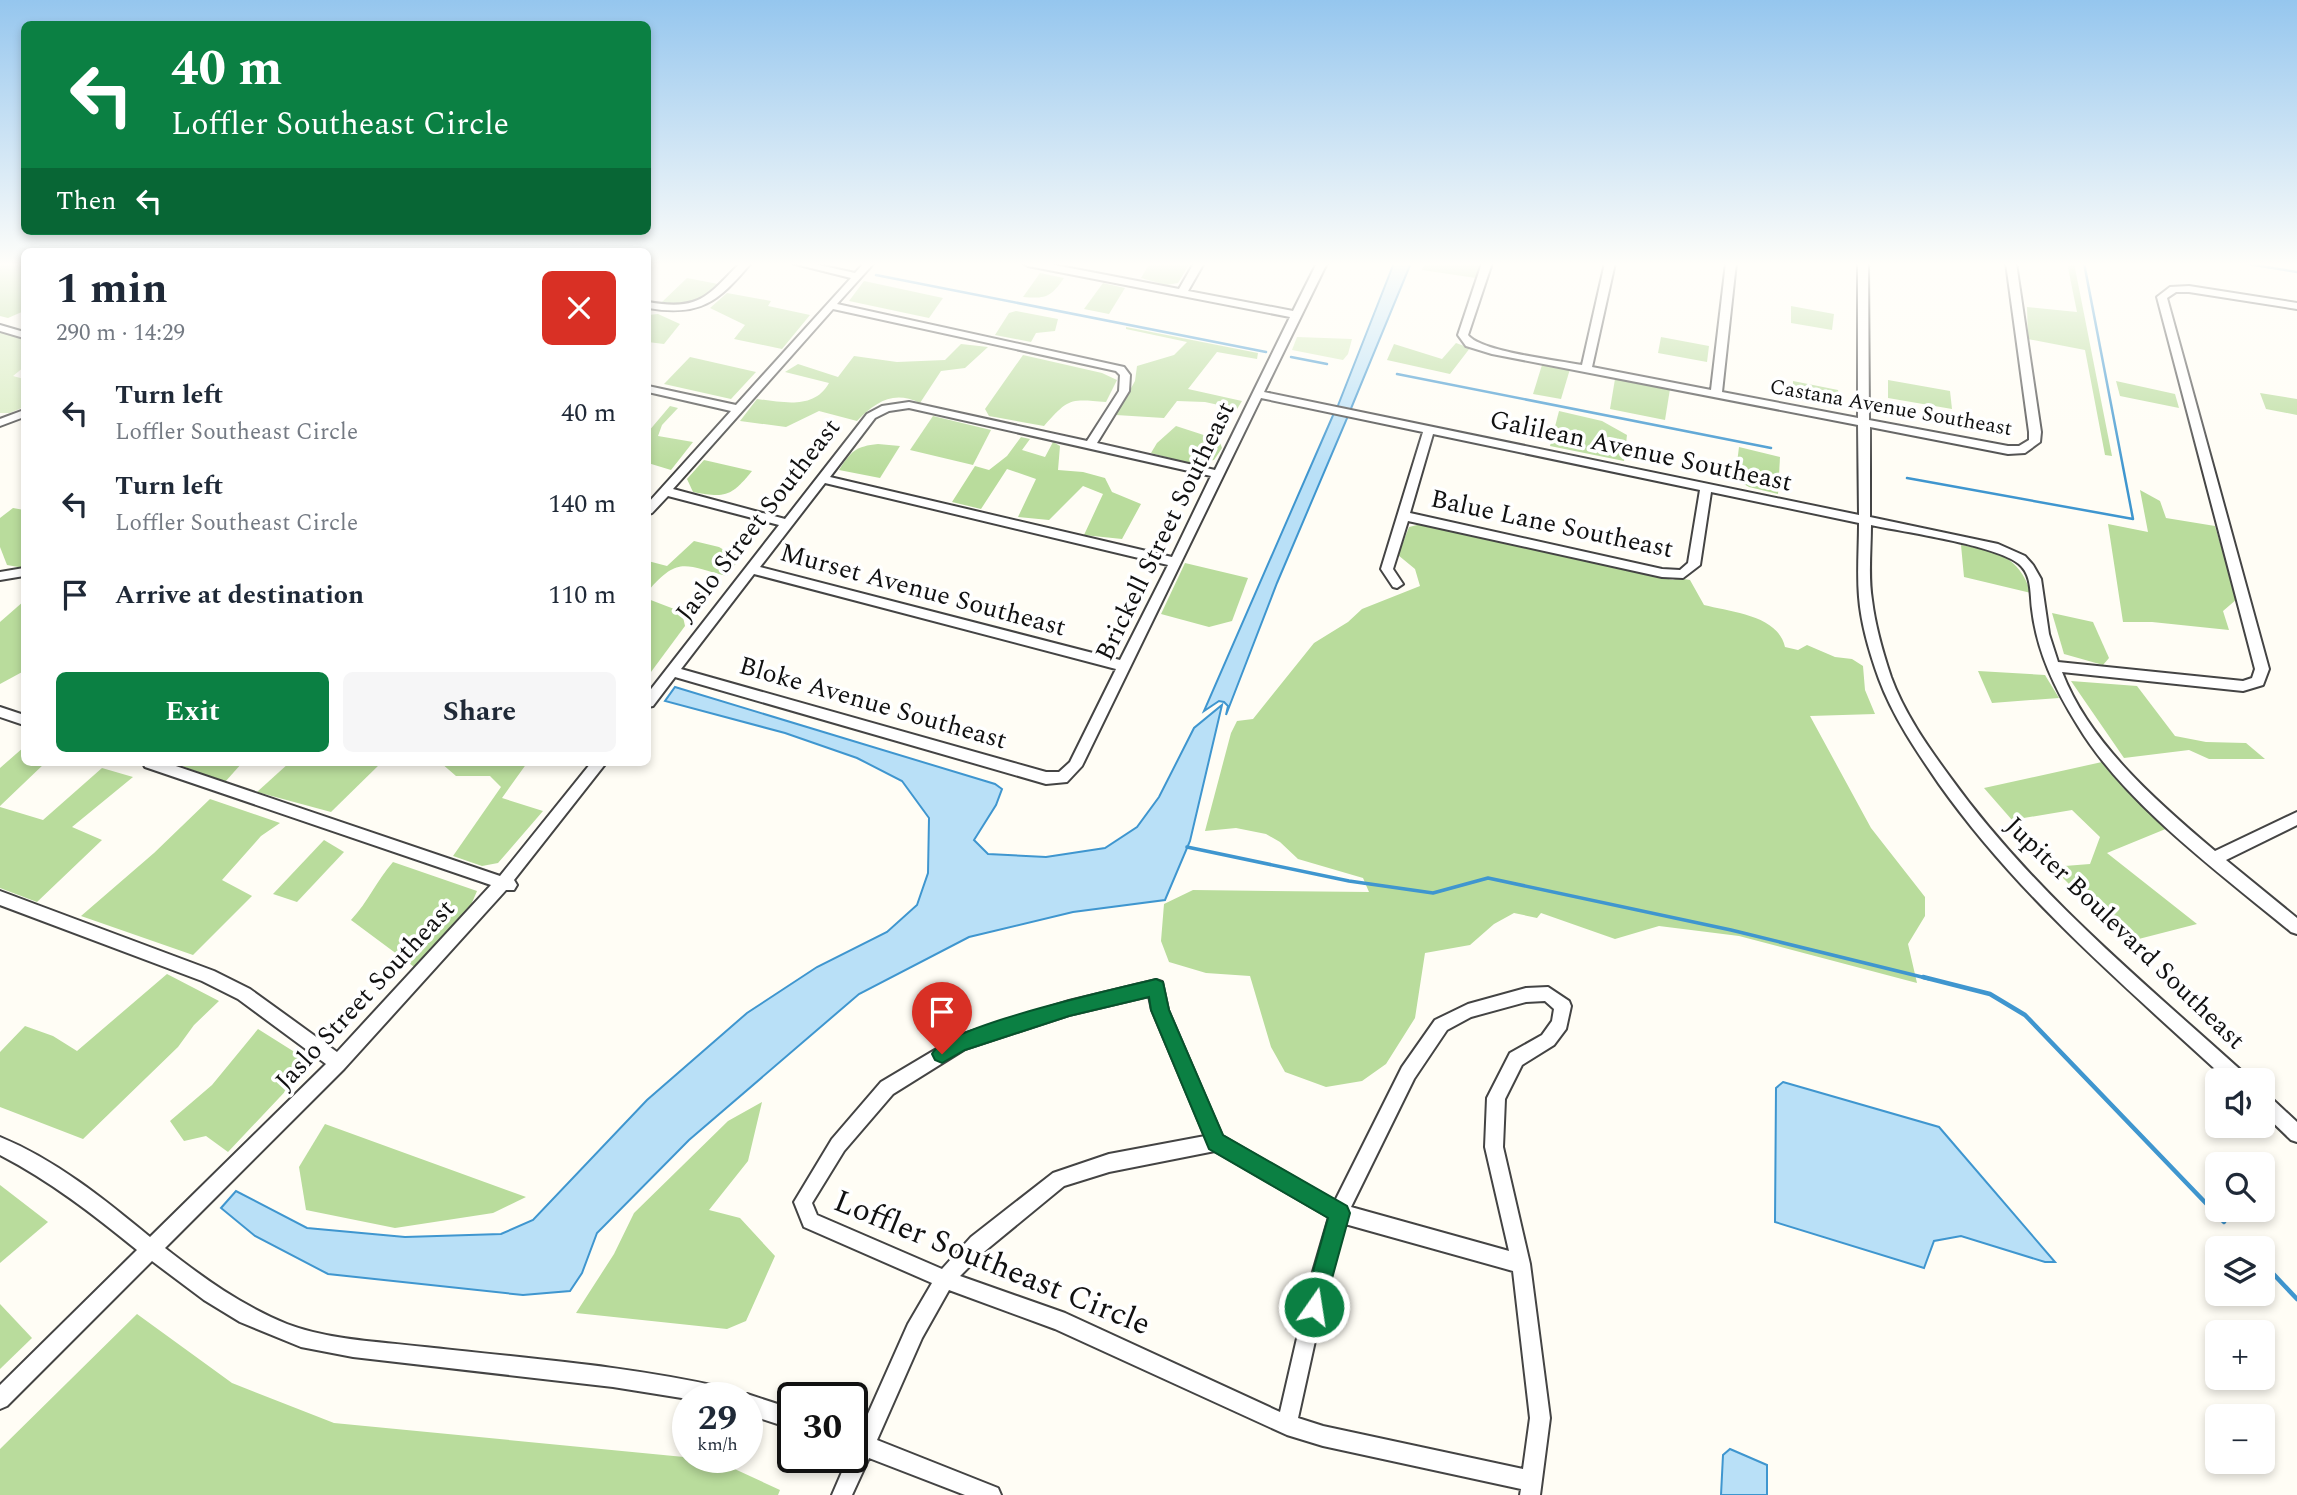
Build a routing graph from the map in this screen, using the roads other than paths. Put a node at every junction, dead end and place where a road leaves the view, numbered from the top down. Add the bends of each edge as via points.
1 (807, 333) edge
2 (954, 333) edge
3 (1288, 333) edge
4 (1464, 333) edge
5 (1594, 333) edge
6 (1723, 333) edge
7 (1864, 333) edge
8 (2021, 333) edge
9 (2172, 333) edge
10 (1586, 369) junction
11 (651, 390) edge
12 (1258, 394) junction
13 (1716, 395) junction
14 (737, 410) junction
15 (21, 414) edge
16 (1865, 423) junction
17 (0, 424) edge
18 (1429, 430) junction
19 (1090, 445) junction
20 (1217, 474) junction
21 (823, 479) junction
22 (1706, 488) junction
23 (665, 491) junction
24 (651, 507) edge
25 (1404, 516) junction
26 (1864, 520) junction
27 (786, 523) junction
28 (1175, 562) junction
29 (751, 569) junction
30 (21, 572) edge
31 (0, 576) edge
32 (1397, 584) dead end
33 (1124, 666) junction
34 (2053, 666) junction
35 (672, 671) junction
36 (651, 698) edge
37 (0, 712) edge
38 (21, 719) edge
39 (159, 766) edge
40 (597, 766) edge
41 (1062, 778) joint
42 (2297, 818) edge
43 (2215, 858) junction
44 (506, 884) junction
45 (0, 898) edge
46 (2297, 927) edge
47 (338, 1063) junction
48 (2226, 1068) edge
49 (2275, 1113) edge
50 (2297, 1134) edge
51 (1216, 1142) junction
52 (0, 1146) edge
53 (1339, 1213) junction
54 (154, 1249) junction
55 (1521, 1264) junction
56 (945, 1279) junction
57 (672, 1389) edge
58 (0, 1399) edge
59 (868, 1423) edge
60 (1287, 1425) junction
61 (868, 1447) edge
62 (849, 1473) edge
63 (1531, 1488) edge
64 (842, 1495) edge
65 (991, 1495) edge

1 - 14 street
2 - 19 street via 1120,369 1125,375 1124,391
3 - 12 street, Brickell Street Southeast
4 - 10 street, Castana Avenue Southeast via 1470,344 1492,351
5 - 10 street
6 - 13 street
7 - 16 street, Jupiter Boulevard Southeast
8 - 16 street, Castana Avenue Southeast via 2035,432 2029,447 2008,450
9 - 34 street via 2262,669 2258,681 2243,686
10 - 13 street, Castana Avenue Southeast
11 - 14 street
12 - 18 street, Galilean Avenue Southeast
12 - 20 street, Brickell Street Southeast
13 - 16 street, Castana Avenue Southeast
14 - 23 street
15 - 17 street
16 - 26 street, Jupiter Boulevard Southeast
18 - 22 street, Galilean Avenue Southeast
18 - 25 street
19 - 20 street
19 - 21 street, Jaslo Street Southeast via 909,405 886,408 871,416
20 - 28 street, Brickell Street Southeast
21 - 27 street, Jaslo Street Southeast
21 - 28 street
22 - 25 street, Balue Lane Southeast via 1695,565 1683,574
22 - 26 street, Galilean Avenue Southeast
23 - 24 street
23 - 27 street
25 - 32 street via 1387,569
26 - 34 street, Galilean Avenue Southeast via 2014,555 2032,570
26 - 48 street, Jupiter Boulevard Southeast via 1865,599 1877,651 1894,699 1934,767 1976,825 2041,895
27 - 29 street, Jaslo Street Southeast
28 - 33 street, Brickell Street Southeast
29 - 33 street, Murset Avenue Southeast
29 - 35 street, Jaslo Street Southeast
30 - 31 street
33 - 41 street, Brickell Street Southeast via 1075,766
34 - 43 street via 2071,704 2106,754 2128,780
35 - 36 street, Jaslo Street Southeast
35 - 41 street, Bloke Avenue Southeast via 1046,778
37 - 38 street
39 - 44 street
40 - 44 street, Jaslo Street Southeast
42 - 43 street
43 - 46 street
44 - 47 street, Jaslo Street Southeast
45 - 47 street via 208,976 244,994
47 - 54 street, Jaslo Street Southeast
49 - 50 street
51 - 53 street
51 - 56 street via 1109,1163 1059,1179 978,1244
51 - 56 street, Loffler Southeast Circle via 1160,1010 1156,987 1069,1008 960,1043 887,1088 838,1145 803,1202 810,1221
52 - 54 street via 68,1183
53 - 55 street
53 - 55 street via 1408,1073 1441,1025 1468,1011 1514,998 1548,995 1563,1006 1560,1024 1548,1040 1516,1059 1496,1098 1494,1147
53 - 60 street
54 - 57 street via 212,1294 289,1334 373,1350
54 - 58 street, Jaslo Street Southeast
55 - 63 street via 1540,1418
56 - 59 street
56 - 60 street, Loffler Southeast Circle via 1058,1320
60 - 63 street, Loffler Southeast Circle
61 - 65 street
62 - 64 street

